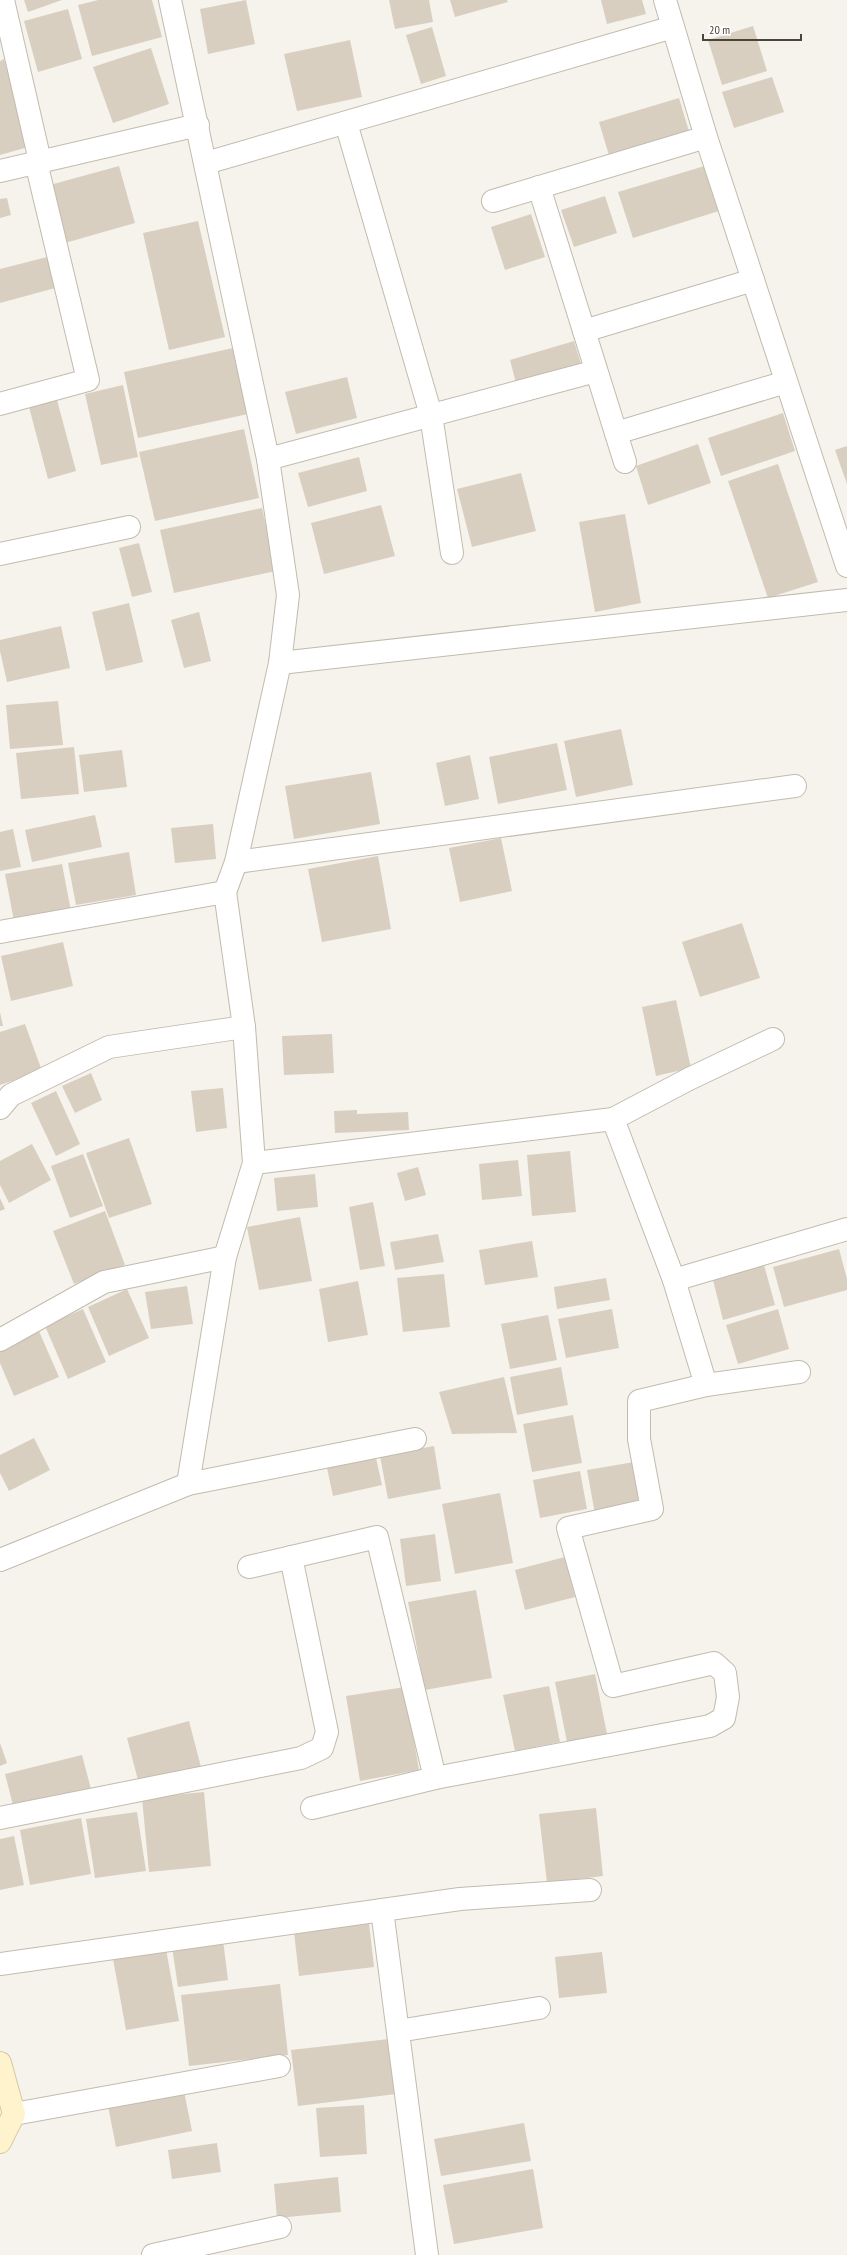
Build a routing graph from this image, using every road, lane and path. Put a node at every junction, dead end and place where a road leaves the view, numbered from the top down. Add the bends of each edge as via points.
1 (3, 0) edge
2 (170, 0) edge
3 (665, 0) edge
4 (673, 27) junction
5 (346, 123) junction
6 (198, 126) junction
7 (706, 137) junction
8 (38, 161) junction
9 (206, 163) junction
10 (0, 171) edge
11 (539, 187) junction
12 (493, 201) dead end
13 (753, 280) junction
14 (584, 331) junction
15 (596, 371) junction
16 (786, 382) junction
17 (0, 404) edge
18 (431, 415) junction
19 (616, 433) junction
20 (268, 459) junction
21 (625, 462) dead end
22 (129, 527) dead end
23 (452, 553) dead end
24 (0, 554) edge
25 (847, 566) edge
26 (847, 600) edge
27 (280, 663) junction
28 (795, 786) dead end
29 (236, 862) junction
30 (225, 892) junction
31 (0, 932) edge
32 (244, 1027) junction
33 (773, 1039) dead end
34 (0, 1108) edge
35 (614, 1119) junction
36 (254, 1163) junction
37 (847, 1229) edge
38 (225, 1256) junction
39 (674, 1280) junction
40 (0, 1340) edge
41 (799, 1372) dead end
42 (706, 1385) junction
43 (415, 1439) dead end
44 (188, 1484) junction
45 (291, 1557) junction
46 (0, 1560) edge
47 (249, 1567) dead end
48 (435, 1778) junction
49 (312, 1808) dead end
50 (0, 1818) edge
51 (590, 1890) dead end
52 (382, 1910) junction
53 (0, 1964) edge
54 (539, 2008) dead end
55 (398, 2031) junction
56 (0, 2064) edge
57 (279, 2066) dead end
58 (14, 2114) junction
59 (0, 2142) edge
60 (280, 2227) dead end
61 (153, 2255) edge
62 (428, 2255) edge

1 - 8 street
2 - 6 street
3 - 4 street
4 - 5 street
4 - 7 street
5 - 9 street
5 - 18 street
6 - 8 street
6 - 9 street
7 - 11 street
7 - 13 street
8 - 10 street
8 - 17 street via 88,380
9 - 20 street
11 - 12 street
11 - 14 street
13 - 14 street
13 - 16 street
14 - 15 street
15 - 18 street
15 - 19 street
16 - 19 street
16 - 25 street
18 - 20 street
18 - 23 street
19 - 21 street
20 - 27 street via 288,595
22 - 24 street
26 - 27 street
27 - 29 street
28 - 29 street
29 - 30 street
30 - 31 street
30 - 32 street
32 - 34 street via 109,1047 11,1095
32 - 36 street
33 - 35 street via 689,1079
35 - 36 street
35 - 39 street
36 - 38 street
37 - 39 street
38 - 40 street via 104,1282
38 - 44 street
39 - 42 street
41 - 42 street
42 - 48 street via 639,1401 639,1439 652,1509 568,1528 613,1686 714,1663 725,1673 728,1697 724,1718 710,1726
43 - 44 street
44 - 46 street
45 - 47 street
45 - 48 street via 377,1537
45 - 50 street via 327,1732 322,1748 301,1758
48 - 49 street
51 - 52 street via 460,1900
52 - 53 street
52 - 55 street
54 - 55 street
55 - 62 street
56 - 58 street
57 - 58 street
58 - 59 street
60 - 61 street

